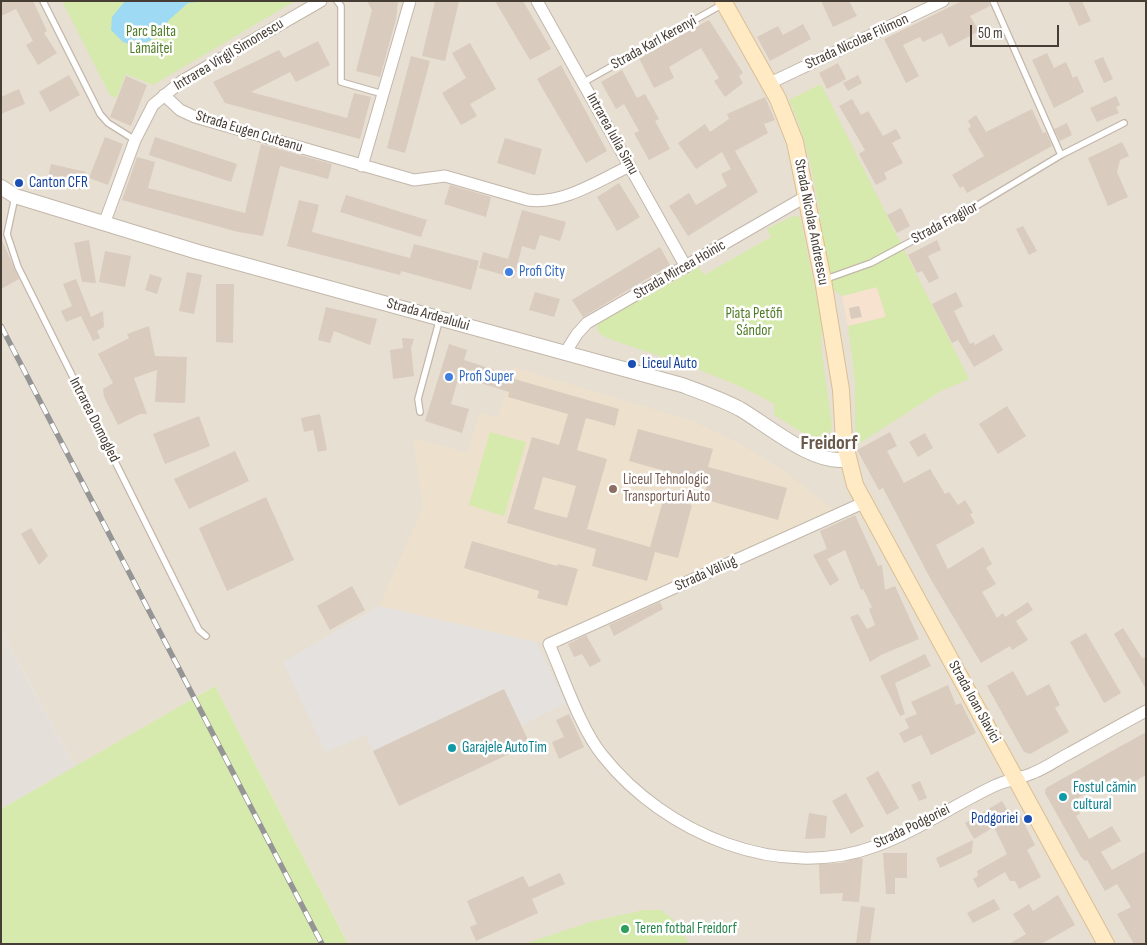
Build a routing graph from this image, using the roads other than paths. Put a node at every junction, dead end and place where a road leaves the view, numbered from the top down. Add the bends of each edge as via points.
1 (43, 1) edge
2 (321, 1) edge
3 (337, 1) edge
4 (410, 1) edge
5 (537, 1) edge
6 (943, 1) edge
7 (993, 1) edge
8 (723, 2) edge
9 (584, 82) junction
10 (770, 83) junction
11 (383, 94) junction
12 (164, 95) junction
13 (1124, 123) dead end
14 (134, 140) junction
15 (1061, 155) junction
16 (362, 166) junction
17 (630, 166) junction
18 (1, 188) edge
19 (15, 196) junction
20 (805, 198) junction
21 (104, 224) junction
22 (686, 266) junction
23 (823, 280) junction
24 (440, 318) junction
25 (565, 353) junction
26 (420, 412) dead end
27 (847, 459) junction
28 (863, 503) junction
29 (206, 636) dead end
30 (549, 644) joint
31 (1146, 711) edge
32 (1016, 779) junction
33 (1106, 944) edge

1 - 14 lane via 100,114
2 - 12 street, Intrarea Virgil Simonescu
3 - 11 lane via 341,6 341,82
4 - 11 street
5 - 9 street, Intrarea Iulia Simu
6 - 10 street, Strada Nicolae Filimon
7 - 15 lane
8 - 9 lane, Strada Karl Kerenyi
8 - 10 main road, Strada Nicolae Andreescu
9 - 17 street, Intrarea Iulia Simu
10 - 20 main road, Strada Nicolae Andreescu via 793,135
11 - 16 street
12 - 14 street via 153,105
12 - 16 street, Strada Eugen Cuteanu via 180,110 194,117
13 - 15 lane, Strada Fragilor
14 - 21 street
15 - 23 lane, Strada Fragilor via 872,263
16 - 17 street, Strada Eugen Cuteanu via 414,180 445,176 542,202 556,200
17 - 22 street, Intrarea Iulia Simu
18 - 19 street, Strada Ardealului
19 - 21 street, Strada Ardealului
19 - 29 lane, Intrarea Domogled via 7,234 18,268 199,630
20 - 22 street, Strada Mircea Hoinic
20 - 23 main road, Strada Nicolae Andreescu
21 - 24 street, Strada Ardealului
22 - 25 street, Strada Mircea Hoinic via 587,323
23 - 27 main road, Strada Nicolae Andreescu via 841,390
24 - 25 street, Strada Ardealului
24 - 26 lane via 418,399
25 - 27 street, Strada Ardealului via 691,388 738,408 820,456
27 - 28 main road, Strada Ioan Slavici
28 - 30 street, Strada Văliug
28 - 32 main road, Strada Ioan Slavici
30 - 32 street, Strada Podgoriei via 589,734 619,774 674,819 742,850 816,859 855,853 877,846 996,785
31 - 32 street, Strada Podgoriei via 1037,771
32 - 33 main road, Strada Ioan Slavici

